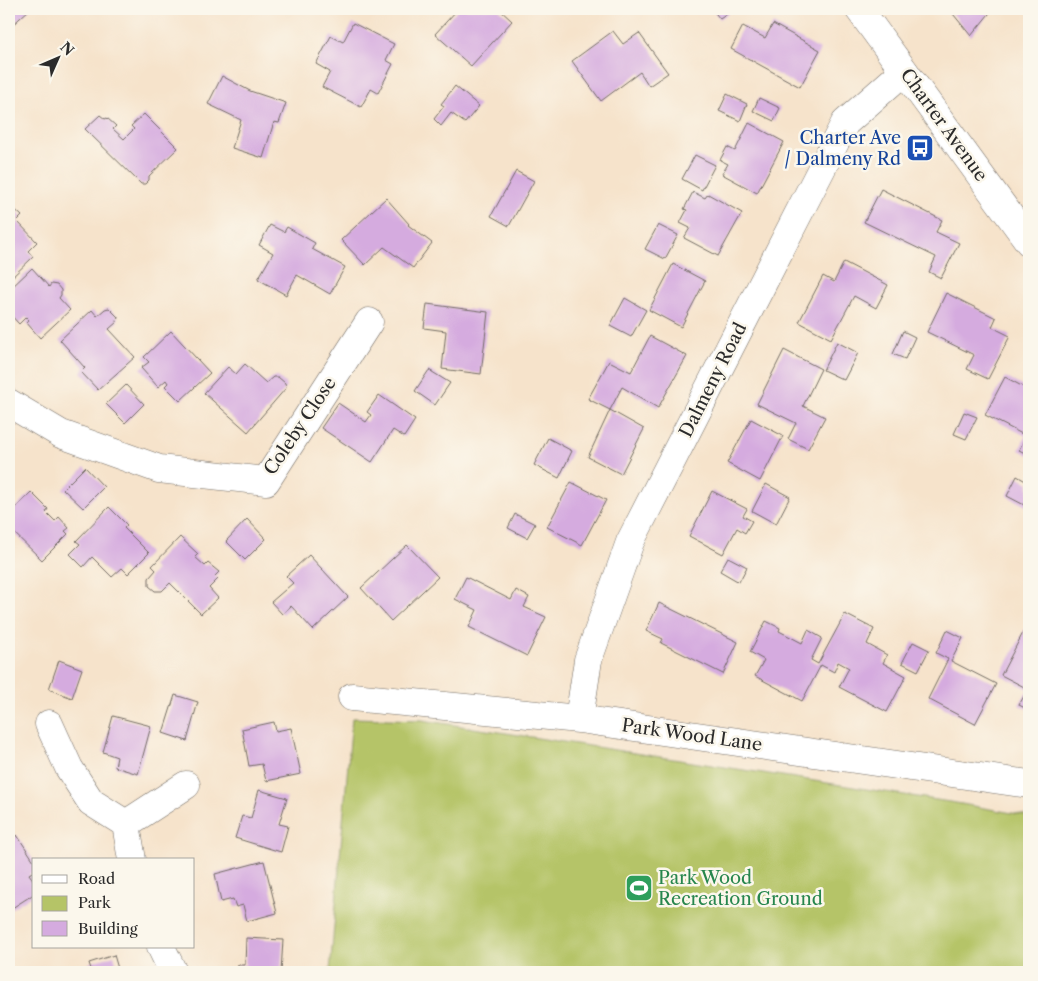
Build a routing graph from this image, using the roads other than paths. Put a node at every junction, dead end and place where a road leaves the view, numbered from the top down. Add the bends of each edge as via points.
1 (859, 9) edge
2 (904, 71) junction
3 (1029, 242) edge
4 (368, 322) dead end
5 (9, 403) edge
6 (352, 697) dead end
7 (579, 719) junction
8 (49, 724) dead end
9 (1029, 784) edge
10 (186, 785) dead end
11 (126, 824) junction
12 (132, 858) edge
13 (161, 948) edge
14 (172, 972) edge

1 - 2 street, Charter Avenue
2 - 3 street, Charter Avenue
2 - 7 street, Dalmeny Road via 845,123 630,542 588,660
4 - 5 street, Coleby Close via 266,481 159,469 61,434
6 - 7 street, Park Wood Lane
7 - 9 street, Park Wood Lane
8 - 11 street via 91,802
10 - 11 street
11 - 12 street
13 - 14 street

